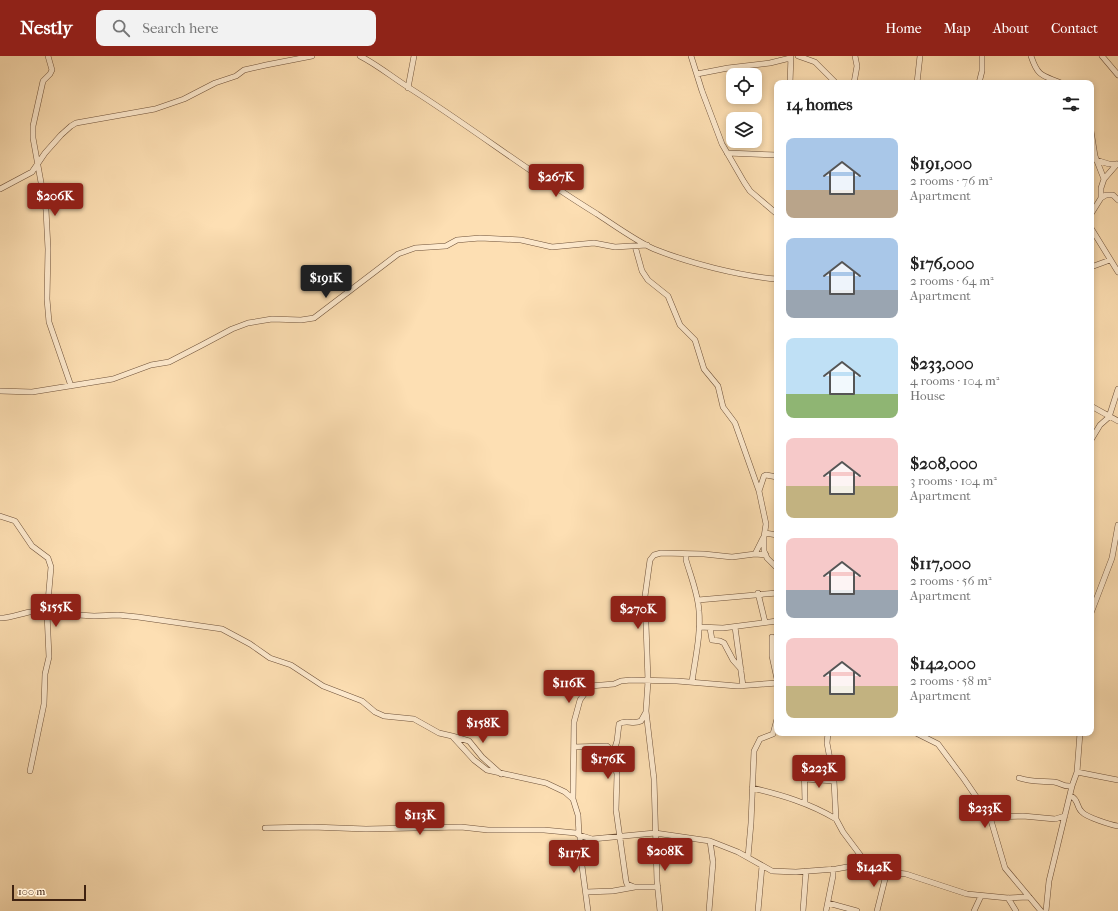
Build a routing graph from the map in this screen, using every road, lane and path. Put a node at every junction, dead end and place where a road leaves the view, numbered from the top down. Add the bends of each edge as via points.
1 (48, 56) edge
2 (312, 56) edge
3 (360, 56) edge
4 (414, 56) edge
5 (691, 56) edge
6 (798, 56) edge
7 (855, 56) edge
8 (920, 56) edge
9 (982, 56) edge
10 (1031, 56) edge
11 (1102, 56) edge
12 (790, 57) edge
13 (697, 74) junction
14 (1118, 75) edge
15 (790, 80) edge
16 (833, 80) edge
17 (855, 80) edge
18 (917, 80) edge
19 (980, 80) edge
20 (1052, 80) edge
21 (408, 88) junction
22 (1094, 148) edge
23 (727, 153) junction
24 (774, 155) edge
25 (1096, 160) junction
26 (38, 163) junction
27 (1118, 164) edge
28 (1104, 178) junction
29 (0, 189) edge
30 (1101, 198) junction
31 (1118, 200) edge
32 (1094, 209) edge
33 (774, 211) edge
34 (1094, 233) edge
35 (647, 245) junction
36 (635, 246) junction
37 (1110, 260) junction
38 (1094, 266) edge
39 (1118, 272) edge
40 (774, 279) edge
41 (71, 386) junction
42 (1118, 389) edge
43 (0, 391) edge
44 (1094, 408) edge
45 (1109, 417) junction
46 (1118, 421) edge
47 (1094, 435) edge
48 (774, 476) edge
49 (759, 491) junction
50 (0, 516) edge
51 (1118, 525) edge
52 (764, 535) junction
53 (774, 535) edge
54 (686, 554) junction
55 (755, 554) junction
56 (766, 556) junction
57 (774, 564) edge
58 (758, 593) junction
59 (774, 593) edge
60 (698, 600) junction
61 (1094, 605) edge
62 (48, 613) junction
63 (0, 618) edge
64 (774, 621) edge
65 (765, 622) junction
66 (699, 627) junction
67 (735, 627) junction
68 (710, 628) junction
69 (772, 637) dead end
70 (774, 665) edge
71 (741, 669) junction
72 (648, 681) junction
73 (692, 682) junction
74 (774, 683) edge
75 (743, 686) junction
76 (646, 711) junction
77 (774, 730) edge
78 (452, 736) junction
79 (828, 736) edge
80 (922, 736) edge
81 (1080, 736) edge
82 (574, 747) junction
83 (613, 754) junction
84 (804, 760) dead end
85 (30, 771) dead end
86 (1077, 772) junction
87 (501, 774) junction
88 (1019, 778) dead end
89 (805, 779) junction
90 (1118, 780) edge
91 (834, 781) junction
92 (1072, 786) junction
93 (752, 788) junction
94 (1071, 796) junction
95 (573, 799) junction
96 (805, 802) junction
97 (1065, 816) junction
98 (990, 817) junction
99 (836, 819) junction
100 (1118, 826) edge
101 (265, 828) dead end
102 (655, 833) junction
103 (620, 835) junction
104 (580, 836) junction
105 (710, 841) junction
106 (748, 857) junction
107 (762, 866) junction
108 (870, 868) junction
109 (833, 869) junction
110 (806, 871) junction
111 (889, 872) junction
112 (634, 887) junction
113 (658, 887) junction
114 (586, 892) junction
115 (981, 896) junction
116 (1029, 897) junction
117 (1008, 898) junction
118 (828, 903) junction
119 (588, 911) edge
120 (660, 911) edge
121 (709, 911) edge
122 (758, 911) edge
123 (803, 911) edge
124 (826, 911) edge
125 (857, 911) edge
126 (877, 911) edge
127 (974, 911) edge
128 (1016, 911) edge
129 (1041, 911) edge
130 (1046, 911) edge

1 - 26 street via 52,72 43,81 33,126
2 - 26 street via 244,70 184,99 155,109 76,123 61,135
3 - 21 street
4 - 21 street
5 - 13 street
6 - 16 street via 815,62
7 - 17 street via 857,66
8 - 18 street
9 - 19 street
10 - 20 street via 1038,72
11 - 14 street
12 - 13 street via 770,63
12 - 15 street
13 - 23 street via 718,136
21 - 35 street via 559,190
22 - 25 street
23 - 24 street
23 - 33 street via 750,191
25 - 27 street
25 - 28 street
26 - 29 street via 31,173
26 - 41 street via 46,210 49,322
27 - 28 street
28 - 30 street
30 - 31 street via 1113,195
30 - 32 street
34 - 37 street
35 - 36 street
35 - 40 street via 728,271
36 - 41 street via 615,247 594,243 552,247 521,240 480,238 457,240 446,246 415,248 398,254 314,318 272,319 248,323 169,362 145,367 113,379
36 - 49 street via 642,271 648,280 668,296 680,325 695,340 704,369 718,386 722,404 735,423
37 - 38 street
37 - 39 street
41 - 43 street via 32,392
42 - 45 street
44 - 45 street
45 - 46 street
45 - 47 street
48 - 49 street via 764,476
49 - 52 street via 766,524
50 - 62 street via 15,521 32,546 48,558 52,567
51 - 61 street via 1112,558
52 - 53 street
52 - 55 street
52 - 56 street
54 - 55 street via 732,557
54 - 60 street
54 - 72 street via 661,553 654,555 650,560 645,596
55 - 56 street
56 - 57 street
58 - 59 street
58 - 60 street
58 - 65 street
60 - 66 street
62 - 63 street via 33,611
62 - 78 street via 118,615 222,629 270,658 291,665 324,686 362,701 375,712 384,716 414,719 439,733
62 - 85 street via 49,657 45,674 44,704
64 - 65 street
65 - 67 street
66 - 68 street
66 - 73 street
67 - 68 street
67 - 71 street
68 - 71 street via 712,640 724,643
69 - 70 street
71 - 75 street
72 - 73 street
72 - 76 street
72 - 82 street via 624,680 614,684 588,687 575,713
73 - 75 street
74 - 75 street
76 - 83 street via 641,722 619,724
76 - 102 street via 654,779
77 - 93 street via 773,734 760,739 754,751
78 - 87 street via 477,764
78 - 87 street via 470,741 482,757
79 - 91 street
80 - 98 street via 938,744
81 - 86 street
82 - 83 street via 607,746
82 - 95 street
83 - 103 street via 617,775 616,800
84 - 89 street
86 - 90 street
86 - 92 street
87 - 95 street via 546,783
88 - 92 street
89 - 91 street
89 - 96 street
91 - 99 street
92 - 94 street
93 - 96 street
93 - 106 street via 752,823
94 - 97 street
94 - 100 street via 1081,812 1107,824
95 - 104 street
96 - 99 street
97 - 98 street via 1055,819 1024,816
97 - 130 street via 1049,881
98 - 116 street via 1005,868
99 - 108 street
101 - 104 street via 461,827 563,831
102 - 103 street
102 - 105 street
102 - 113 street
103 - 104 street via 592,839
103 - 112 street via 626,882
104 - 114 street
105 - 106 street
105 - 121 street via 713,862
106 - 107 street
107 - 110 street via 772,871
107 - 122 street
108 - 109 street via 852,865
108 - 111 street
109 - 110 street
109 - 118 street
110 - 123 street
111 - 115 street via 906,874 960,892
111 - 126 street
112 - 113 street
112 - 114 street
113 - 120 street
114 - 119 street
115 - 117 street
115 - 127 street
116 - 117 street
116 - 129 street
117 - 128 street
118 - 124 street
118 - 125 street

